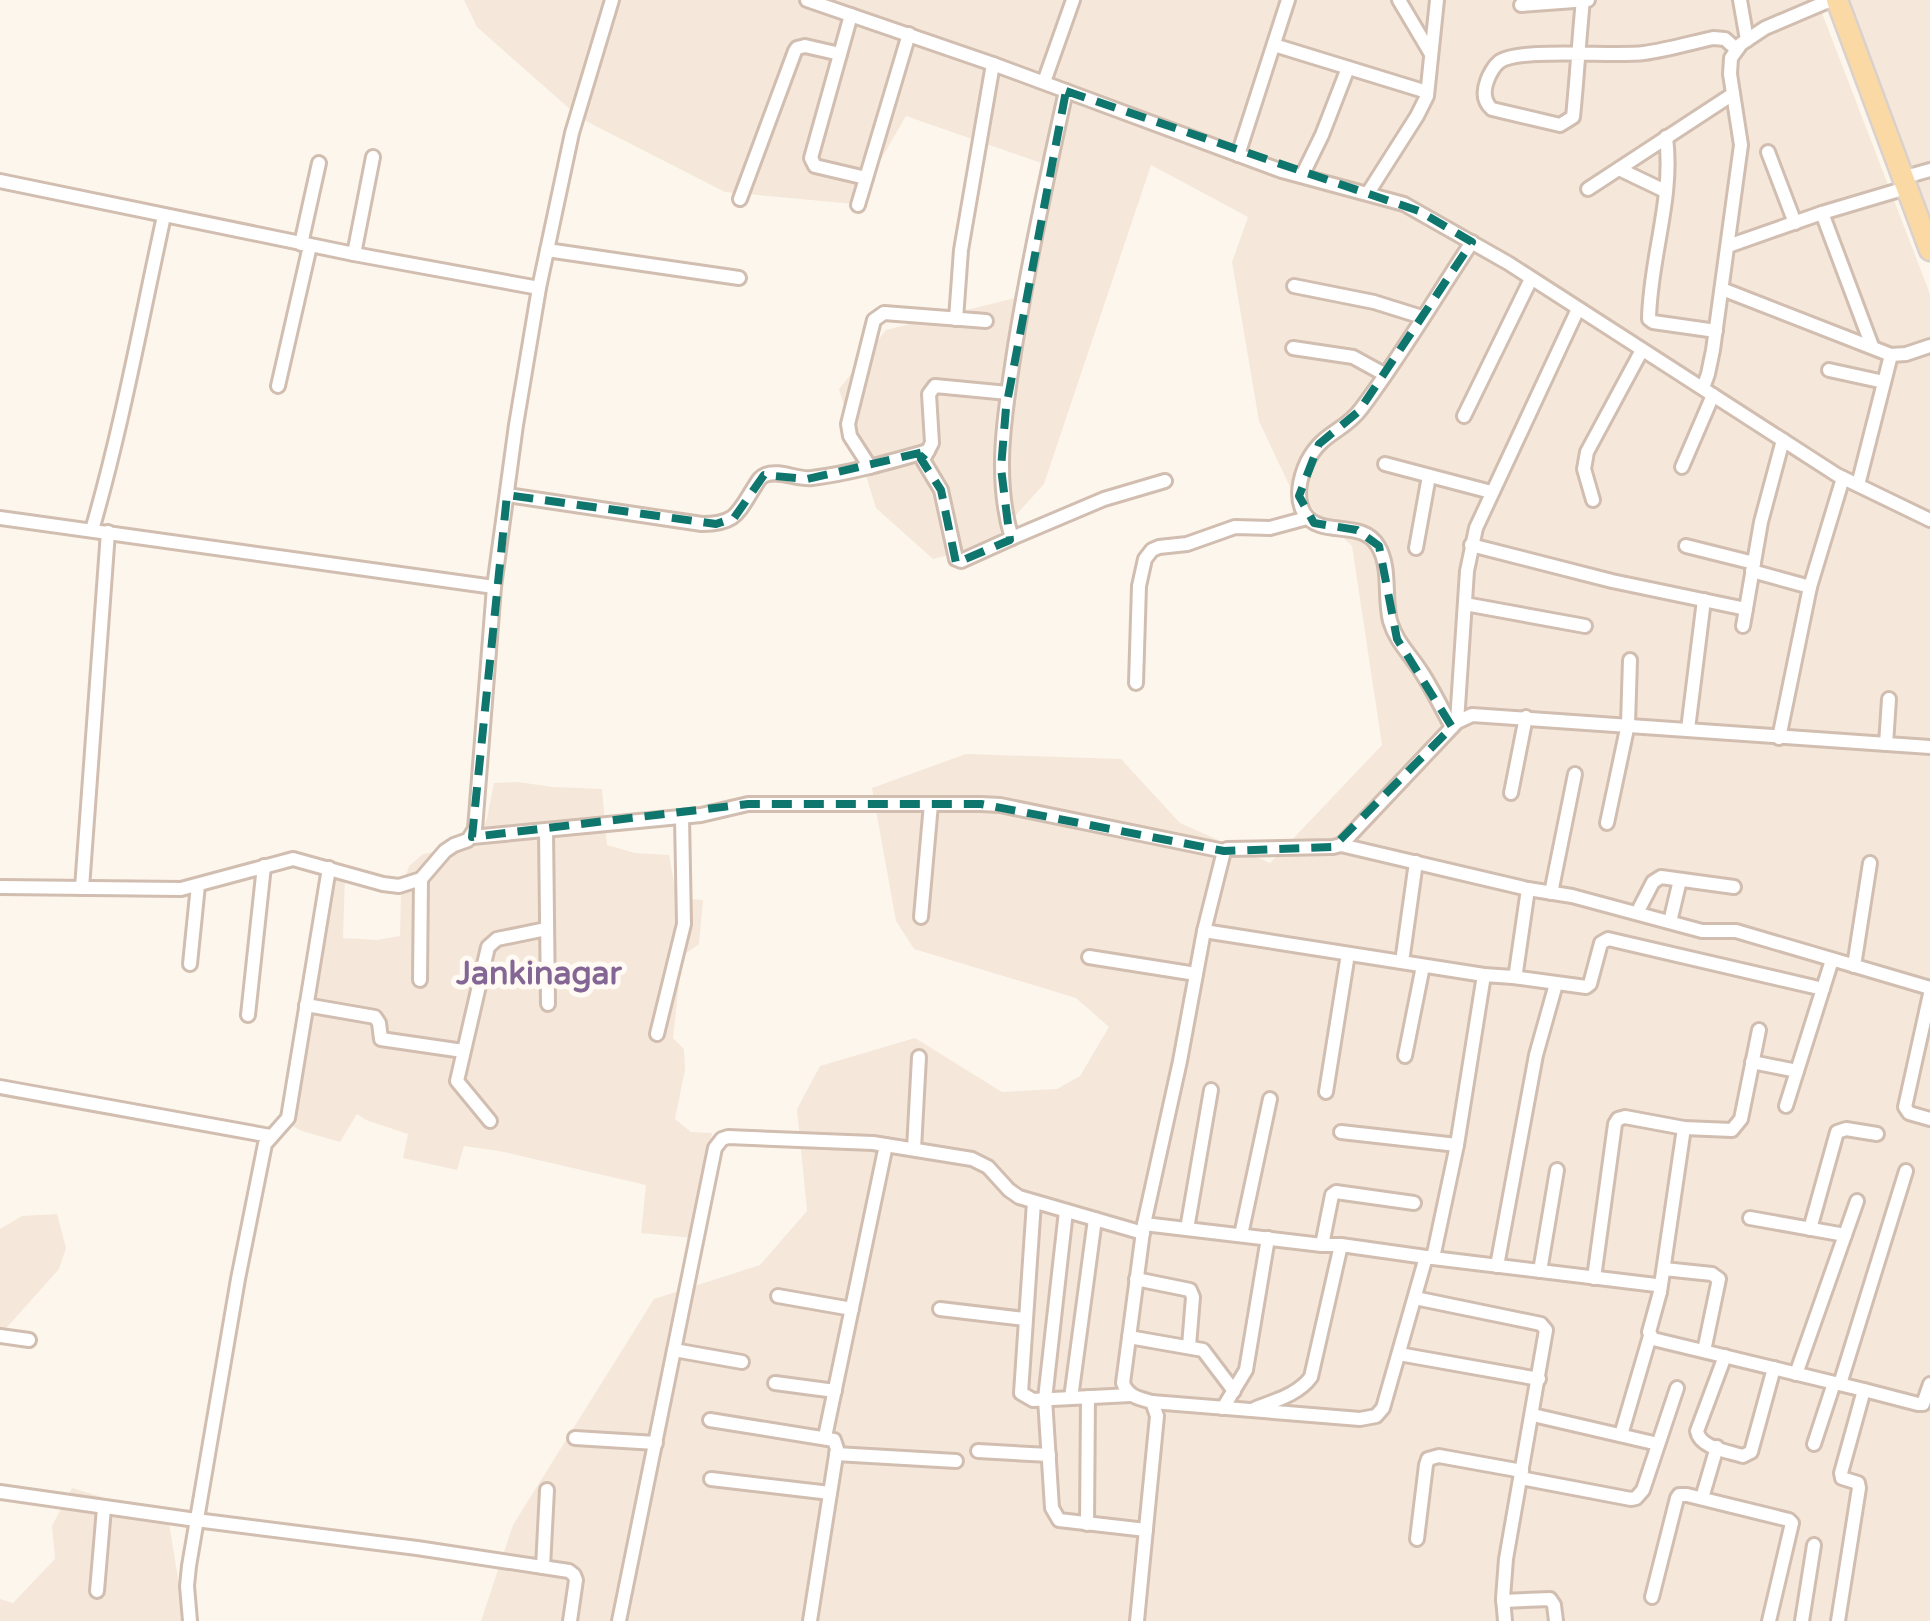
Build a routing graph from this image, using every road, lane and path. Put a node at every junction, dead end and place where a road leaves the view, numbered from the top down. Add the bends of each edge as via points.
1 (612, 0) edge
2 (807, 0) edge
3 (1072, 0) edge
4 (1288, 0) edge
5 (1399, 0) edge
6 (1436, 0) edge
7 (1585, 0) edge
8 (1740, 0) edge
9 (1834, 0) edge
10 (1521, 5) dead end
11 (851, 14) junction
12 (908, 34) junction
13 (1741, 44) junction
14 (1274, 45) junction
15 (840, 54) junction
16 (1578, 54) junction
17 (1432, 56) junction
18 (994, 64) junction
19 (1348, 68) junction
20 (1044, 82) junction
21 (1066, 91) junction
22 (1427, 92) junction
23 (1733, 94) junction
24 (1666, 138) junction
25 (1768, 152) dead end
26 (1238, 155) junction
27 (373, 157) dead end
28 (319, 163) dead end
29 (1618, 169) junction
30 (1930, 170) edge
31 (1302, 176) junction
32 (866, 178) junction
33 (0, 181) edge
34 (1904, 183) junction
35 (1588, 189) dead end
36 (1665, 191) junction
37 (1368, 193) junction
38 (740, 199) dead end
39 (858, 205) dead end
40 (1822, 213) junction
41 (164, 216) junction
42 (1795, 223) junction
43 (1472, 242) junction
44 (305, 245) junction
45 (1728, 246) junction
46 (548, 250) junction
47 (1930, 250) edge
48 (354, 254) junction
49 (739, 278) dead end
50 (1531, 279) junction
51 (1294, 286) dead end
52 (539, 288) junction
53 (1722, 289) junction
54 (1578, 309) junction
55 (1422, 317) junction
56 (956, 319) junction
57 (986, 321) dead end
58 (1716, 332) junction
59 (1872, 346) junction
60 (1930, 346) edge
61 (1293, 348) dead end
62 (1642, 350) junction
63 (1891, 355) junction
64 (1829, 370) dead end
65 (1384, 374) junction
66 (1884, 382) junction
67 (278, 386) dead end
68 (1708, 391) junction
69 (1008, 394) junction
70 (1464, 416) dead end
71 (1783, 440) junction
72 (928, 451) junction
73 (1385, 464) dead end
74 (870, 467) junction
75 (1682, 467) dead end
76 (1429, 476) junction
77 (1843, 478) junction
78 (1164, 481) dead end
79 (1858, 485) junction
80 (1491, 492) junction
81 (507, 494) junction
82 (1594, 500) dead end
83 (0, 518) edge
84 (1307, 518) junction
85 (1930, 520) edge
86 (92, 530) junction
87 (108, 532) junction
88 (1012, 538) junction
89 (1472, 545) junction
90 (1686, 546) dead end
91 (1416, 548) dead end
92 (1753, 567) junction
93 (494, 587) junction
94 (1810, 587) junction
95 (1704, 600) junction
96 (1465, 604) junction
97 (1746, 609) junction
98 (1585, 626) dead end
99 (1744, 626) dead end
100 (1630, 660) dead end
101 (1136, 683) dead end
102 (1889, 699) dead end
103 (1526, 717) junction
104 (1454, 724) junction
105 (1628, 724) junction
106 (1688, 728) junction
107 (1778, 738) junction
108 (1886, 744) junction
109 (1930, 747) edge
110 (1575, 774) dead end
111 (1511, 793) dead end
112 (931, 804) junction
113 (682, 817) junction
114 (1606, 823) dead end
115 (546, 830) junction
116 (472, 837) junction
117 (1341, 844) junction
118 (1224, 851) junction
119 (1416, 862) junction
120 (1870, 863) dead end
121 (264, 866) junction
122 (329, 868) junction
123 (420, 878) junction
124 (1680, 880) junction
125 (198, 885) junction
126 (0, 887) edge
127 (1734, 887) dead end
128 (82, 888) junction
129 (1528, 889) junction
130 (1551, 892) junction
131 (1637, 912) junction
132 (921, 917) dead end
133 (1670, 922) junction
134 (546, 929) junction
135 (1204, 932) junction
136 (1348, 954) junction
137 (1089, 957) dead end
138 (1832, 960) junction
139 (1402, 962) junction
140 (190, 964) dead end
141 (1423, 966) junction
142 (1854, 966) junction
143 (1196, 974) junction
144 (1484, 976) junction
145 (1513, 977) junction
146 (420, 980) dead end
147 (1556, 984) junction
148 (1822, 990) junction
149 (1930, 991) edge
150 (548, 1004) dead end
151 (306, 1005) junction
152 (248, 1015) dead end
153 (1759, 1030) dead end
154 (657, 1034) dead end
155 (464, 1051) junction
156 (1405, 1056) dead end
157 (919, 1058) dead end
158 (1752, 1062) junction
159 (1797, 1071) junction
160 (0, 1087) edge
161 (1210, 1090) dead end
162 (1326, 1092) dead end
163 (1270, 1099) dead end
164 (1786, 1106) dead end
165 (1930, 1120) edge
166 (490, 1121) dead end
167 (1684, 1128) junction
168 (1341, 1132) dead end
169 (1877, 1134) dead end
170 (270, 1136) junction
171 (886, 1144) junction
172 (1457, 1145) junction
173 (914, 1149) junction
174 (1557, 1170) dead end
175 (1906, 1171) dead end
176 (1857, 1201) dead end
177 (1034, 1202) junction
178 (1414, 1204) dead end
179 (1066, 1211) junction
180 (1750, 1218) dead end
181 (1095, 1220) junction
182 (1143, 1228) junction
183 (1810, 1228) junction
184 (1187, 1229) junction
185 (1846, 1235) junction
186 (1240, 1236) junction
187 (1268, 1238) junction
188 (1341, 1244) junction
189 (1322, 1245) junction
190 (1430, 1257) junction
191 (1498, 1266) junction
192 (1664, 1269) junction
193 (1540, 1271) junction
194 (1594, 1278) junction
195 (1136, 1279) junction
196 (1660, 1292) junction
197 (778, 1296) dead end
198 (1415, 1298) junction
199 (852, 1309) junction
200 (940, 1309) dead end
201 (1025, 1319) junction
202 (0, 1336) edge
203 (1650, 1336) junction
204 (1129, 1337) junction
205 (29, 1340) dead end
206 (1189, 1346) junction
207 (674, 1350) junction
208 (1704, 1351) junction
209 (1399, 1354) junction
210 (1725, 1356) junction
211 (742, 1362) dead end
212 (1774, 1368) junction
213 (1796, 1374) junction
214 (1539, 1379) junction
215 (775, 1382) dead end
216 (1837, 1384) junction
217 (1930, 1384) edge
218 (1677, 1388) dead end
219 (1864, 1390) junction
220 (834, 1391) junction
221 (1234, 1391) junction
222 (1131, 1395) junction
223 (1088, 1397) junction
224 (1071, 1398) junction
225 (1046, 1400) junction
226 (1928, 1400) edge
227 (1152, 1402) junction
228 (1224, 1408) junction
229 (1251, 1410) junction
230 (1532, 1415) junction
231 (710, 1420) dead end
232 (1621, 1435) junction
233 (825, 1437) junction
234 (575, 1438) dead end
235 (656, 1443) junction
236 (1658, 1444) junction
237 (1814, 1444) dead end
238 (1717, 1447) junction
239 (978, 1451) dead end
240 (836, 1454) junction
241 (1049, 1455) junction
242 (956, 1462) dead end
243 (1521, 1475) junction
244 (711, 1480) dead end
245 (547, 1490) dead end
246 (0, 1492) edge
247 (830, 1493) junction
248 (1702, 1498) junction
249 (104, 1508) junction
250 (196, 1520) junction
251 (1087, 1524) junction
252 (1146, 1530) junction
253 (1416, 1539) dead end
254 (1814, 1545) dead end
255 (543, 1567) junction
256 (98, 1591) dead end
257 (1652, 1597) dead end
258 (1503, 1601) junction
259 (190, 1621) edge
260 (570, 1621) edge
261 (620, 1621) edge
262 (810, 1621) edge
263 (1138, 1621) edge
264 (1505, 1621) edge
265 (1556, 1621) edge
266 (1770, 1621) edge
267 (1802, 1621) edge
268 (1838, 1621) edge

1 - 46 street via 572,133
2 - 11 street
3 - 20 street
4 - 14 street
5 - 17 street
6 - 17 street
7 - 10 street
7 - 16 street
8 - 13 street
9 - 13 street
9 - 34 main road
11 - 12 street
11 - 15 street
12 - 18 street
12 - 32 street
13 - 16 street via 1713,38 1642,53
13 - 23 street via 1731,58
14 - 19 street
14 - 26 street
15 - 32 street via 811,158 816,166
15 - 38 street via 805,46 794,51
16 - 16 street via 1568,122 1486,105 1486,83 1502,60
17 - 22 street
18 - 20 street
18 - 56 street via 961,250
19 - 22 street
19 - 31 street
20 - 21 street
21 - 26 street
21 - 69 street
22 - 37 street
23 - 24 street
23 - 45 street via 1741,145
24 - 29 street
24 - 36 street
25 - 42 street
26 - 31 street
27 - 48 street
28 - 44 street
29 - 35 street
29 - 36 street
30 - 34 street
31 - 37 street
32 - 39 street
33 - 41 street
34 - 40 street
34 - 47 main road
36 - 58 street via 1649,319
37 - 43 street via 1419,211
40 - 42 street
40 - 59 street
41 - 44 street
41 - 86 street
42 - 45 street
43 - 50 street
43 - 55 street
44 - 48 street
44 - 67 street
45 - 53 street
46 - 49 street
46 - 52 street
48 - 52 street
50 - 54 street
50 - 70 street
51 - 55 street
52 - 81 street
53 - 58 street
53 - 59 street
54 - 62 street
54 - 80 street
55 - 65 street
56 - 57 street
56 - 74 street via 884,314 874,320 848,424
58 - 68 street
59 - 63 street
60 - 63 street
61 - 65 street via 1353,356
62 - 68 street
62 - 82 street via 1588,452 1584,469
63 - 66 street
64 - 66 street
65 - 84 street via 1360,411 1326,437 1307,463 1299,496
66 - 79 street
68 - 71 street
68 - 75 street
69 - 72 street via 935,386 929,394
69 - 88 street via 1001,468
71 - 77 street
71 - 92 street
72 - 74 street
72 - 88 street via 924,463 940,490 956,560
73 - 76 street
74 - 81 street via 807,478 764,475 734,518 716,524
76 - 80 street
76 - 91 street
77 - 79 street
77 - 94 street
78 - 88 street
79 - 85 street
80 - 89 street
81 - 93 street
83 - 86 street
84 - 101 street via 1152,550 1139,586
84 - 104 street via 1357,530 1379,546 1397,639
86 - 87 street
87 - 93 street
87 - 128 street
89 - 95 street
89 - 96 street
90 - 92 street
92 - 94 street
92 - 97 street
93 - 116 street
94 - 107 street
95 - 97 street
95 - 106 street
96 - 98 street
96 - 104 street
97 - 99 street
100 - 105 street
102 - 108 street
103 - 104 street via 1481,714
103 - 105 street
103 - 111 street
104 - 117 street
105 - 106 street
105 - 114 street
106 - 107 street
107 - 108 street
108 - 109 street
110 - 130 street
112 - 113 street via 748,804
112 - 118 street via 1000,805
112 - 132 street
113 - 115 street
113 - 154 street via 684,924
115 - 116 street
115 - 134 street
116 - 123 street via 446,851
117 - 118 street
117 - 119 street
118 - 135 street
119 - 129 street
119 - 139 street
120 - 142 street
121 - 122 street via 293,860
121 - 125 street
121 - 152 street
122 - 123 street via 398,886
122 - 151 street
123 - 146 street
124 - 127 street
124 - 131 street via 1656,879
124 - 133 street
125 - 128 street
125 - 140 street
126 - 128 street
129 - 130 street
129 - 145 street
130 - 131 street
131 - 133 street
133 - 138 street via 1736,932
134 - 150 street
134 - 155 street via 488,947
135 - 136 street
135 - 143 street
136 - 139 street
136 - 162 street
137 - 143 street
138 - 142 street
138 - 148 street
139 - 141 street
141 - 144 street
141 - 156 street
142 - 149 street
143 - 182 street
144 - 145 street
144 - 172 street
145 - 147 street
147 - 148 street via 1590,984 1600,943 1608,939
147 - 191 street via 1536,1055
148 - 159 street
149 - 165 street via 1906,1107
151 - 155 street via 375,1017 382,1039
151 - 170 street via 288,1118
153 - 158 street
155 - 166 street via 457,1081
157 - 173 street
158 - 159 street
158 - 167 street via 1737,1126
159 - 164 street
160 - 170 street
161 - 184 street
163 - 186 street
167 - 192 street
167 - 194 street via 1624,1117 1615,1124
168 - 172 street
169 - 183 street via 1837,1132
170 - 250 street
171 - 173 street
171 - 199 street
171 - 207 street via 728,1137 718,1143
172 - 190 street
173 - 177 street via 980,1162 1009,1190
174 - 193 street
175 - 216 street
176 - 185 street
177 - 179 street
177 - 201 street
178 - 189 street via 1336,1192
179 - 181 street
179 - 225 street
180 - 183 street
181 - 182 street
181 - 224 street
182 - 184 street
182 - 195 street
183 - 185 street
184 - 186 street
185 - 213 street
186 - 187 street
187 - 189 street
187 - 221 street via 1246,1370
188 - 189 street
188 - 190 street
188 - 229 street via 1311,1377 1296,1391
190 - 191 street
190 - 198 street
191 - 193 street
192 - 196 street
192 - 208 street via 1720,1279
193 - 194 street
194 - 196 street via 1656,1285
195 - 204 street
195 - 206 street via 1190,1290
196 - 203 street
197 - 199 street
198 - 209 street
198 - 214 street via 1545,1326
199 - 220 street
200 - 201 street
201 - 225 street via 1021,1393
202 - 205 street
203 - 208 street
203 - 232 street
204 - 206 street
204 - 222 street via 1123,1383
206 - 221 street via 1208,1354
207 - 211 street
207 - 235 street
208 - 210 street
209 - 214 street
209 - 229 street via 1376,1416
210 - 212 street
210 - 238 street via 1697,1431 1700,1440
212 - 213 street
212 - 238 street via 1751,1452 1742,1456
213 - 216 street
214 - 230 street
215 - 220 street
216 - 219 street
216 - 237 street
217 - 226 street
218 - 236 street
219 - 226 street via 1918,1404
219 - 268 street via 1841,1473 1859,1488
220 - 233 street
221 - 228 street
222 - 223 street
222 - 227 street
223 - 224 street
223 - 251 street
224 - 225 street
225 - 241 street
227 - 228 street
227 - 252 street via 1157,1416
228 - 229 street
230 - 232 street
230 - 243 street
231 - 233 street
232 - 236 street
233 - 240 street via 834,1440
234 - 235 street
235 - 261 street
236 - 243 street via 1636,1498
238 - 248 street
239 - 241 street
240 - 242 street
240 - 247 street
241 - 251 street via 1056,1518
243 - 253 street via 1428,1459
243 - 258 street
244 - 247 street
245 - 255 street
246 - 249 street
247 - 262 street
248 - 257 street via 1677,1498
248 - 266 street via 1792,1523
249 - 250 street
249 - 256 street
250 - 255 street
250 - 259 street
251 - 252 street
252 - 263 street
254 - 267 street
255 - 260 street via 574,1575
258 - 264 street
258 - 265 street via 1550,1599

